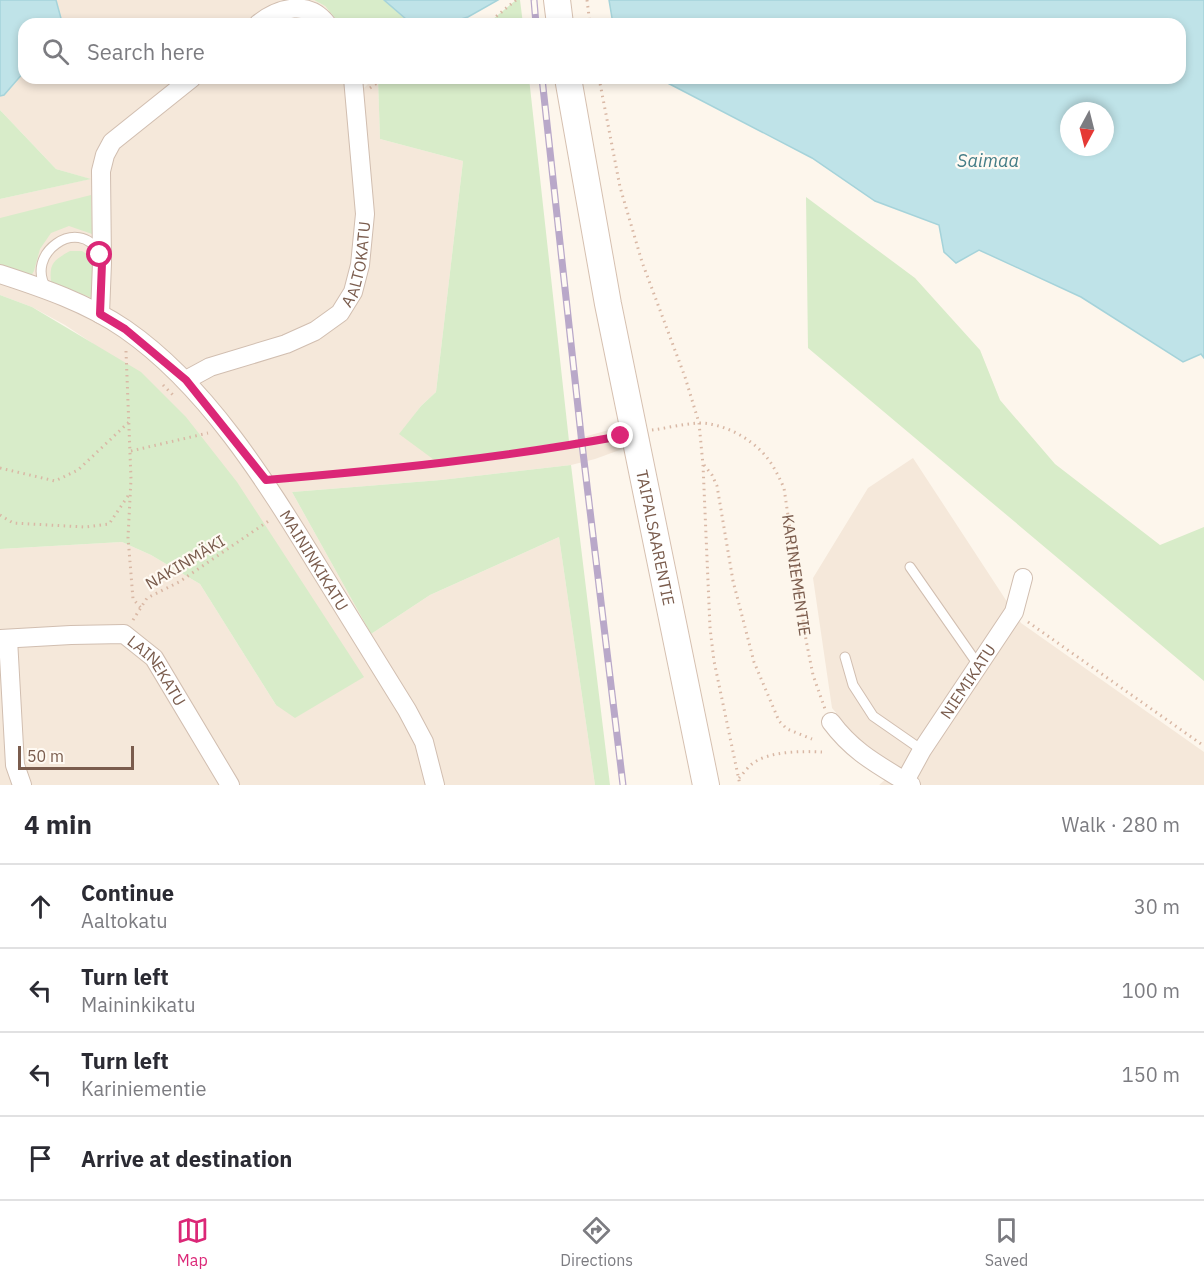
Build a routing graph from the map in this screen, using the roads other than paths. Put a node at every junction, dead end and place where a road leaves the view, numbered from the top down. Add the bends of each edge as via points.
1 (556, 0) edge
2 (268, 18) edge
3 (323, 18) edge
4 (559, 18) edge
5 (184, 84) edge
6 (354, 84) edge
7 (569, 84) edge
8 (102, 263) junction
9 (0, 274) edge
10 (49, 291) junction
11 (100, 314) junction
12 (186, 380) junction
13 (910, 567) dead end
14 (1023, 578) dead end
15 (4, 639) edge
16 (845, 657) dead end
17 (979, 666) junction
18 (831, 722) road end
19 (922, 750) junction
20 (906, 784) edge
21 (22, 785) edge
22 (230, 785) edge
23 (435, 785) edge
24 (706, 785) edge

1 - 4 main road
2 - 3 street via 284,9 302,7
5 - 8 street via 112,142 105,155 101,171
6 - 12 street, AALTOKATU via 365,214 353,292 340,313 315,331 210,367
7 - 24 main road, TAIPALSAARENTIE via 610,316
8 - 10 lane via 90,241 79,237 57,242 49,249 42,267 41,279
8 - 11 street
9 - 10 street, MAININKIKATU
10 - 11 street, MAININKIKATU
11 - 12 street, MAININKIKATU via 125,329
12 - 23 street, MAININKIKATU via 266,480 407,710 424,742
13 - 17 lane
14 - 17 street, NIEMIKATU via 1014,612
15 - 21 street via 15,765
15 - 22 street, LAINEKATU via 124,634 154,657
16 - 19 lane via 853,685 873,716
17 - 19 street, NIEMIKATU
18 - 20 street via 862,755
19 - 20 street, NIEMIKATU

